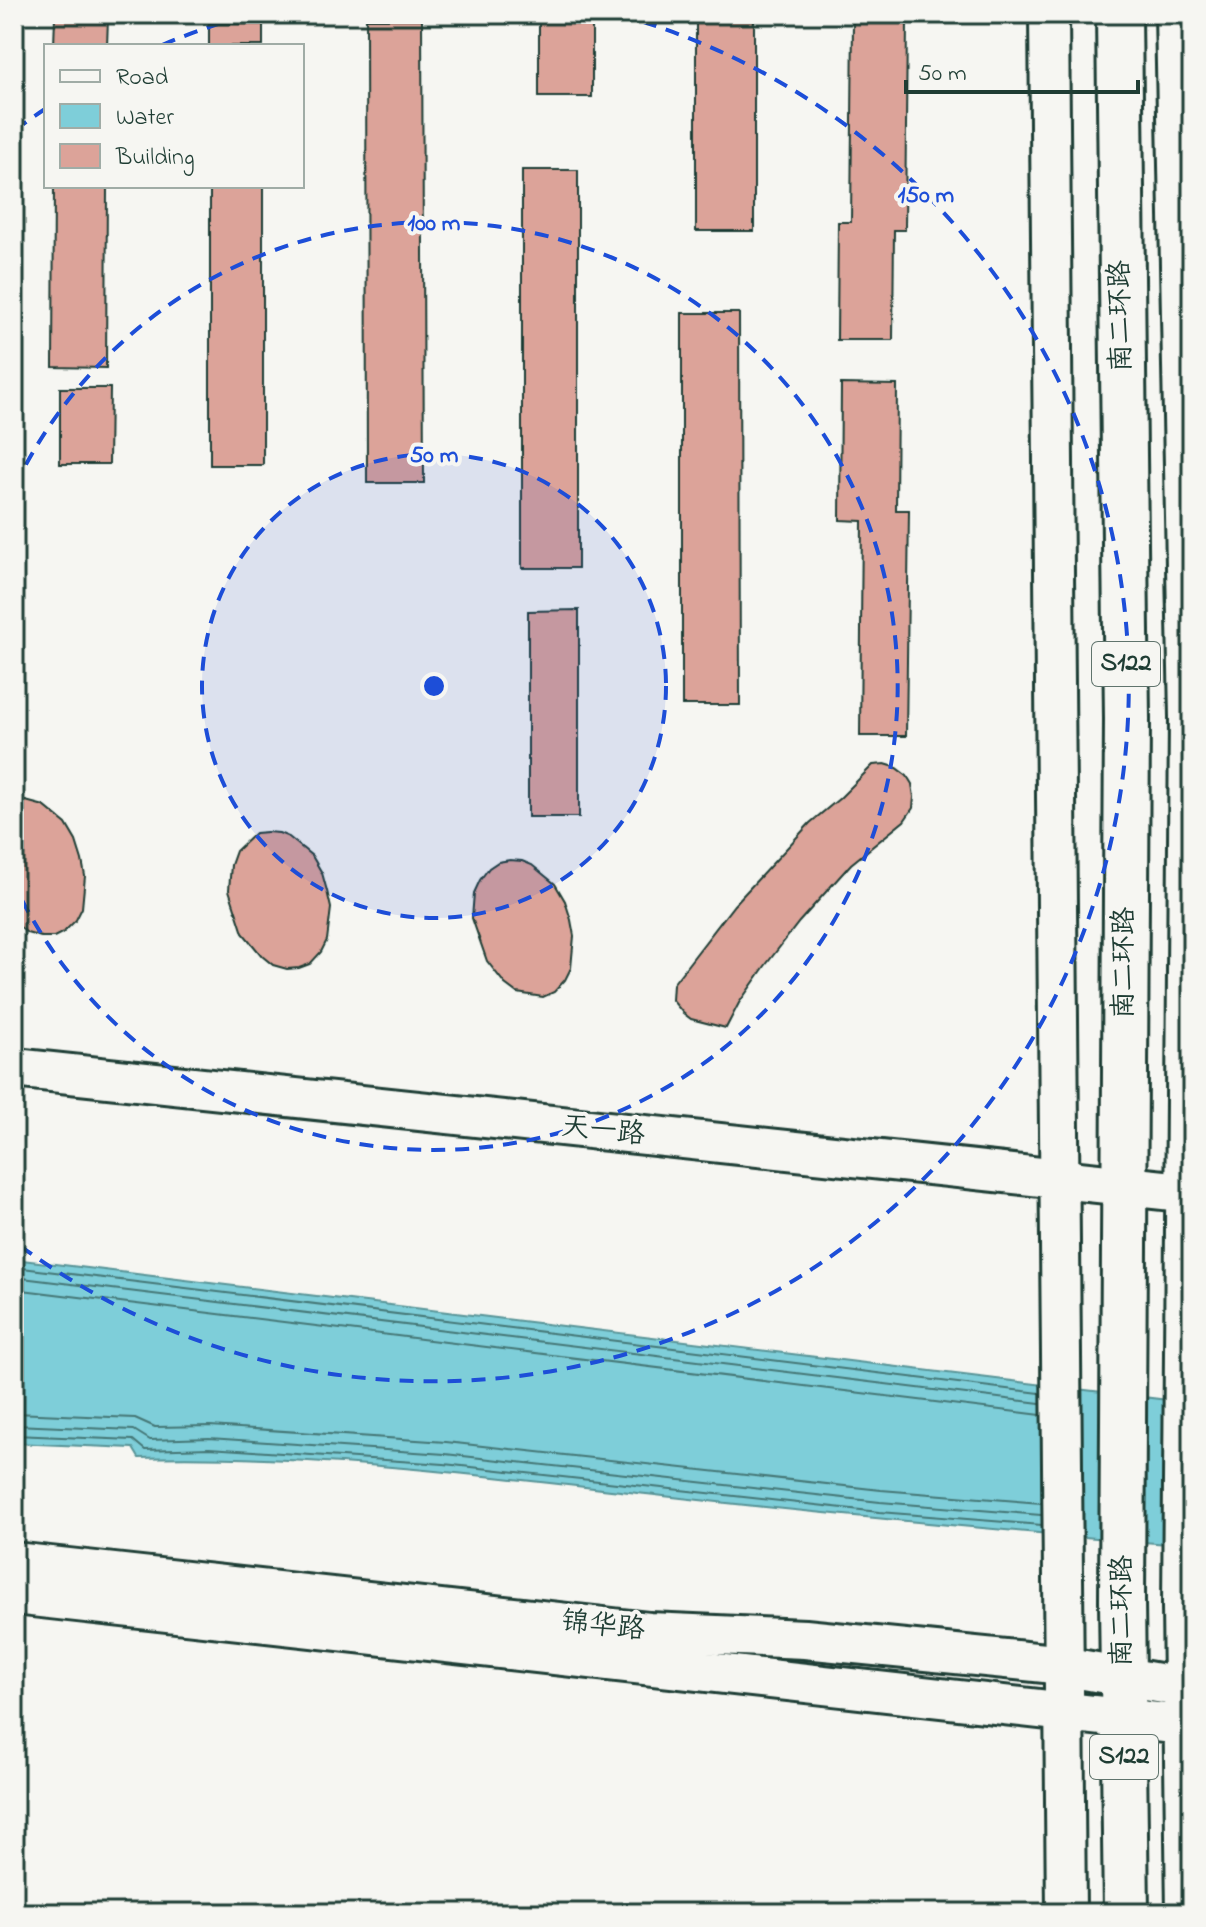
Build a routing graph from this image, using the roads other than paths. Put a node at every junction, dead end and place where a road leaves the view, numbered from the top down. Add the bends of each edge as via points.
1 (1049, 14) edge
2 (1119, 14) edge
3 (1178, 14) edge
4 (1192, 718) edge
5 (14, 1068) edge
6 (1060, 1179) junction
7 (1123, 1186) junction
8 (1190, 1193) edge
9 (14, 1562) edge
10 (14, 1595) edge
11 (1063, 1666) junction
12 (1123, 1698) junction
13 (1189, 1707) edge
14 (1064, 1712) junction
15 (1066, 1913) edge
16 (1126, 1913) edge
17 (1189, 1913) edge

1 - 6 street
2 - 7 main road, 南二环路 / S122 via 1127,719
3 - 4 main road, S122
4 - 8 main road, S122
5 - 6 street, 天一路
6 - 7 street, 天一路
6 - 11 street
7 - 8 street, 天一路
7 - 12 main road, 南二环路 / S122
8 - 13 main road, S122 via 1185,1607
9 - 11 street, 锦华路 via 649,1632 805,1639
10 - 14 street, 锦华路
11 - 12 street, 锦华路
11 - 14 street
12 - 13 street, 锦华路
12 - 14 street, 锦华路
12 - 16 main road, 南二环路 / S122
13 - 17 main road, S122
14 - 15 street

